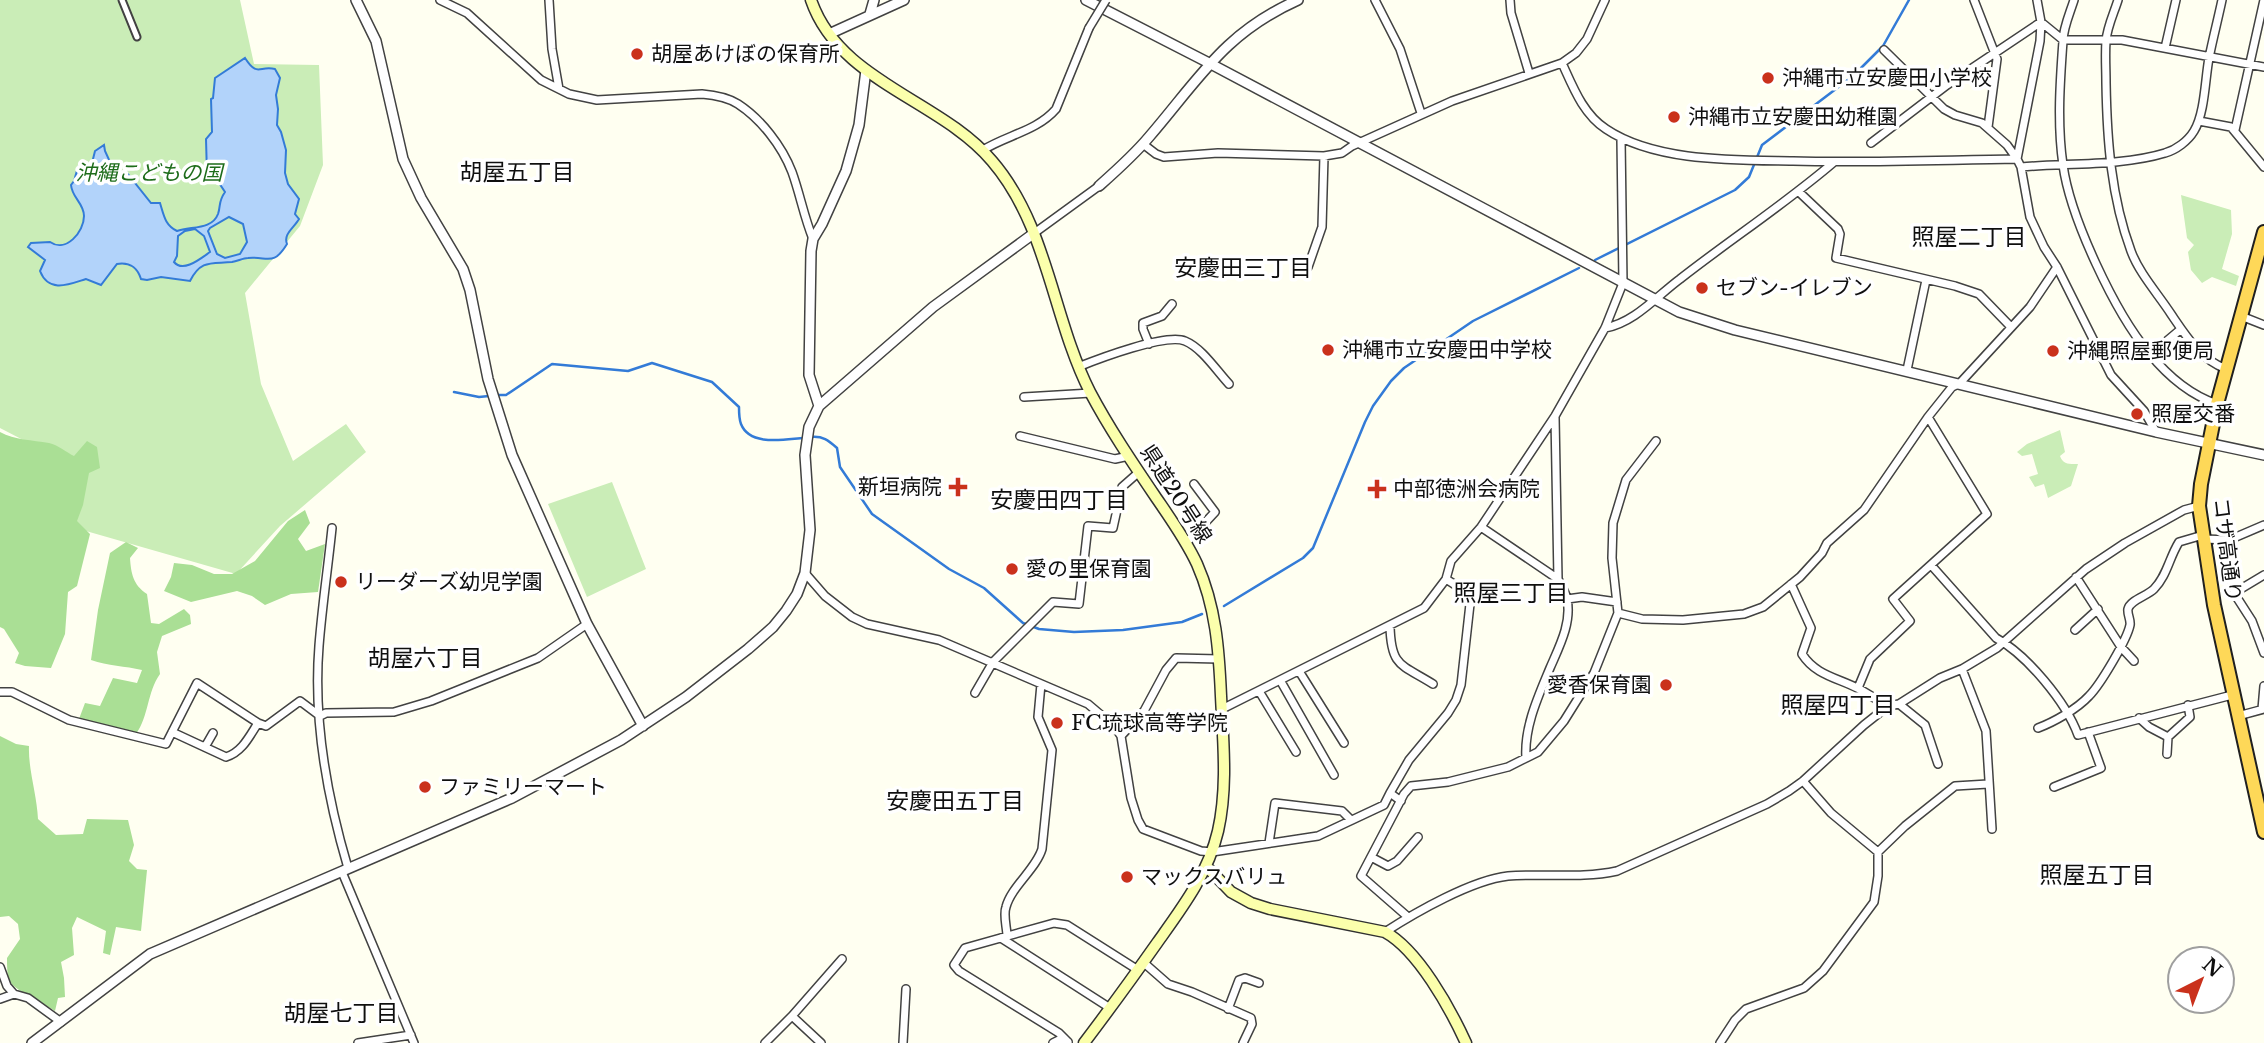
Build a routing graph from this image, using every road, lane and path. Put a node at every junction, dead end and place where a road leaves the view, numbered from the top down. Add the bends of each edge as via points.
1 (122, 0) edge
2 (356, 0) edge
3 (440, 0) edge
4 (549, 0) edge
5 (811, 0) edge
6 (874, 0) edge
7 (904, 0) edge
8 (1086, 0) edge
9 (1106, 0) edge
10 (1298, 0) edge
11 (1376, 0) edge
12 (1510, 0) edge
13 (1605, 0) edge
14 (1974, 0) edge
15 (2037, 0) edge
16 (2074, 0) edge
17 (2118, 0) edge
18 (2176, 0) edge
19 (2222, 0) edge
20 (2264, 0) edge
21 (870, 13) junction
22 (2041, 22) junction
23 (829, 34) junction
24 (136, 37) dead end
25 (2106, 39) junction
26 (2063, 40) junction
27 (2165, 48) junction
28 (1884, 50) dead end
29 (1995, 54) junction
30 (2210, 56) junction
31 (1209, 63) junction
32 (1562, 63) junction
33 (2250, 64) junction
34 (2264, 67) edge
35 (866, 69) junction
36 (1529, 73) junction
37 (559, 89) junction
38 (1932, 98) junction
39 (1421, 113) junction
40 (2198, 123) junction
41 (1988, 127) junction
42 (2235, 130) junction
43 (1621, 139) junction
44 (1360, 143) junction
45 (1871, 143) dead end
46 (1143, 144) junction
47 (983, 150) junction
48 (1324, 156) junction
49 (2110, 161) junction
50 (1835, 162) junction
51 (2019, 163) junction
52 (2062, 163) junction
53 (2264, 167) edge
54 (1099, 186) joint
55 (1799, 192) junction
56 (1033, 234) junction
57 (2263, 236) edge
58 (813, 239) junction
59 (1308, 267) dead end
60 (2057, 267) junction
61 (1926, 280) junction
62 (1623, 283) junction
63 (1656, 300) junction
64 (1172, 304) dead end
65 (2241, 316) junction
66 (2264, 325) edge
67 (2010, 326) junction
68 (1605, 328) junction
69 (2181, 329) junction
70 (1149, 344) junction
71 (2150, 355) junction
72 (1079, 367) junction
73 (2226, 369) junction
74 (1907, 370) junction
75 (1960, 383) junction
76 (1229, 384) dead end
77 (1091, 393) junction
78 (1024, 397) dead end
79 (2217, 404) junction
80 (819, 406) junction
81 (1555, 416) junction
82 (1928, 417) junction
83 (2156, 432) junction
84 (1020, 436) dead end
85 (1656, 441) dead end
86 (2209, 443) junction
87 (2264, 454) edge
88 (1129, 456) junction
89 (1139, 472) junction
90 (1194, 484) dead end
91 (2199, 506) junction
92 (2264, 525) edge
93 (1481, 527) junction
94 (332, 528) dead end
95 (2204, 537) junction
96 (2229, 540) junction
97 (1186, 543) junction
98 (1931, 565) junction
99 (805, 573) junction
100 (2264, 575) edge
101 (2076, 577) junction
102 (1446, 579) junction
103 (1558, 579) junction
104 (1791, 584) junction
105 (2234, 593) junction
106 (1567, 599) junction
107 (1617, 602) junction
108 (2098, 609) junction
109 (1618, 613) junction
110 (587, 624) junction
111 (1390, 626) junction
112 (2075, 630) dead end
113 (2003, 642) junction
114 (2121, 648) junction
115 (2264, 653) edge
116 (1219, 659) junction
117 (2134, 661) dead end
118 (993, 662) junction
119 (1962, 669) junction
120 (1299, 671) junction
121 (1280, 680) junction
122 (1041, 684) junction
123 (1433, 684) dead end
124 (2264, 686) edge
125 (1858, 688) junction
126 (1259, 691) junction
127 (0, 692) edge
128 (975, 693) dead end
129 (2232, 695) junction
130 (1899, 704) junction
131 (2188, 705) junction
132 (1888, 706) junction
133 (1222, 709) junction
134 (2263, 709) edge
135 (2067, 712) junction
136 (320, 716) junction
137 (2238, 716) junction
138 (2139, 718) junction
139 (258, 723) junction
140 (643, 726) junction
141 (2038, 729) dead end
142 (2088, 732) junction
143 (172, 733) junction
144 (213, 733) dead end
145 (1121, 736) junction
146 (2168, 737) junction
147 (1344, 743) dead end
148 (205, 747) junction
149 (1296, 752) dead end
150 (2167, 754) dead end
151 (1526, 758) junction
152 (1938, 764) dead end
153 (1334, 775) dead end
154 (1803, 781) junction
155 (1988, 784) junction
156 (2054, 787) dead end
157 (1390, 793) junction
158 (2260, 795) edge
159 (1401, 801) junction
160 (1350, 820) junction
161 (1992, 829) dead end
162 (2264, 832) edge
163 (1418, 837) dead end
164 (1269, 843) junction
165 (1212, 852) junction
166 (1878, 852) junction
167 (1371, 857) junction
168 (1207, 867) junction
169 (345, 870) junction
170 (1408, 917) junction
171 (1385, 932) junction
172 (1004, 937) junction
173 (842, 959) dead end
174 (1140, 966) junction
175 (0, 967) edge
176 (1259, 983) dead end
177 (906, 989) dead end
178 (14, 994) junction
179 (0, 999) edge
180 (1110, 1008) junction
181 (1228, 1009) junction
182 (792, 1016) junction
183 (61, 1022) junction
184 (412, 1039) edge
185 (32, 1043) edge
186 (358, 1043) edge
187 (765, 1043) edge
188 (821, 1043) edge
189 (903, 1043) edge
190 (1053, 1043) edge
191 (1070, 1043) edge
192 (1084, 1043) edge
193 (1243, 1043) edge
194 (1466, 1043) edge
195 (1720, 1043) edge

1 - 24 street
2 - 110 street via 376,41 403,159 463,269 491,390 522,477
3 - 37 street via 467,13 541,80
4 - 37 street
5 - 23 main road, 県道20号線
6 - 21 street
7 - 21 street
8 - 31 street
9 - 47 street, bridge via 1049,118
10 - 31 street via 1243,32
11 - 39 street via 1400,49
12 - 36 street
13 - 32 street via 1587,39
14 - 29 street
15 - 22 street
16 - 26 street
17 - 25 street
18 - 27 street
19 - 30 street
20 - 33 street
21 - 23 street
22 - 26 street
22 - 29 street
22 - 51 street
23 - 35 main road, 県道20号線
25 - 26 street
25 - 27 street
25 - 49 street
26 - 52 street via 2059,101
27 - 30 street
28 - 38 street
29 - 38 street
29 - 41 street
30 - 33 street
30 - 40 street
31 - 44 street
31 - 46 street
32 - 36 street
32 - 43 street via 1586,110
33 - 34 street
33 - 42 street
35 - 47 main road, 県道20号線
35 - 58 street via 859,125 846,171
36 - 39 street
37 - 58 street via 597,100 702,94 738,104 779,146
38 - 41 street via 1955,115
38 - 45 street
39 - 44 street
40 - 42 street
40 - 49 street via 2177,148
41 - 51 street
42 - 53 street
43 - 50 street via 1666,153
43 - 62 street
44 - 48 street
44 - 62 street
46 - 48 street via 1164,157 1218,153
46 - 54 street
47 - 56 main road, 県道20号線 via 1016,193
48 - 59 street via 1322,227
49 - 52 street
49 - 69 street via 2132,254
50 - 51 street
50 - 55 street
51 - 52 street
51 - 60 street via 2030,217
52 - 71 street via 2088,246 2119,309
54 - 56 street
55 - 61 street via 1838,229 1836,258
55 - 63 street
56 - 72 main road, 県道20号線
56 - 80 street via 933,307
57 - 65 highway, コザ高通り
58 - 80 street via 809,375
60 - 67 street via 2030,307
60 - 83 street via 2111,375 2144,411
61 - 67 street via 1979,294
61 - 74 street
62 - 63 street
62 - 68 street
63 - 68 street via 1617,326
63 - 74 street via 1716,324
64 - 70 street via 1162,316 1143,323
65 - 66 street
65 - 73 highway, コザ高通り
67 - 75 street
68 - 81 street
69 - 71 street
69 - 73 street via 2197,350
70 - 72 street
70 - 76 street via 1183,340
71 - 79 street via 2190,391
72 - 77 main road, 県道20号線
73 - 79 highway, コザ高通り
74 - 75 street
75 - 82 street
75 - 83 street
77 - 78 street
77 - 88 main road, 県道20号線
79 - 86 highway, コザ高通り
80 - 99 street via 805,455 810,530
81 - 93 street
81 - 103 street
82 - 98 street via 1987,514
82 - 104 street via 1864,510
83 - 86 street
84 - 88 street via 1115,458
85 - 107 street via 1626,480 1613,523
86 - 87 street
86 - 91 highway, コザ高通り
88 - 89 main road, 県道20号線
89 - 97 main road, 県道20号線
89 - 118 street via 1122,487 1113,528 1088,527 1079,604 1054,602
90 - 97 street via 1215,513
91 - 95 highway, コザ高通り
91 - 101 street via 2125,543
92 - 96 street
93 - 102 street via 1451,561
93 - 103 street
94 - 136 street via 318,648
95 - 96 street
95 - 114 street via 2179,542 2165,576 2152,592 2131,604 2130,625
95 - 129 highway, コザ高通り
96 - 105 street
97 - 116 main road, 県道20号線 via 1214,615
98 - 113 street
98 - 125 street via 1893,599 1910,621 1870,659
99 - 118 street via 852,617 939,640
99 - 140 street via 797,594 773,627
100 - 105 street
101 - 108 street
101 - 113 street
102 - 111 street via 1423,608
102 - 157 street via 1471,595 1461,685 1448,713 1409,760
103 - 106 street
104 - 109 street via 1763,607 1744,614 1683,620
104 - 125 street via 1811,628 1802,654 1817,670
105 - 115 street via 2252,621
106 - 107 street
106 - 151 street via 1561,644 1530,719
107 - 109 street
108 - 112 street
108 - 114 street
109 - 151 street via 1594,673 1564,721 1538,752
110 - 136 street via 538,658 431,701 394,712 326,712
110 - 140 street
111 - 120 street
111 - 123 street via 1391,652 1399,663
113 - 119 street
113 - 135 street via 2035,671
114 - 117 street
114 - 135 street via 2089,697
116 - 133 main road, 県道20号線
116 - 145 street via 1176,658 1144,711
118 - 122 street
118 - 128 street
119 - 130 street
119 - 155 street via 1986,732
120 - 121 street
120 - 147 street
121 - 126 street
121 - 153 street
122 - 145 street via 1088,704
122 - 172 street via 1038,717 1052,750 1042,849 1038,862 1005,908
124 - 134 street
125 - 132 street
126 - 133 street
126 - 149 street
127 - 143 street via 12,692 69,720 166,744
129 - 131 street
129 - 137 highway, コザ高通り
130 - 132 street
130 - 152 street via 1925,725
131 - 138 street
131 - 146 street via 2190,717
132 - 154 street
133 - 165 main road, 県道20号線 via 1222,807
134 - 137 street
135 - 141 street
135 - 142 street via 2078,735
136 - 139 street via 300,701 266,726
136 - 169 street via 326,775
137 - 158 highway, コザ高通り
138 - 142 street
138 - 146 street
139 - 143 street via 197,683
139 - 148 street via 233,755 226,757
140 - 169 street via 512,798
142 - 156 street via 2101,768
143 - 148 street
144 - 148 street
145 - 165 street via 1131,798 1143,829
146 - 150 street
151 - 159 street via 1448,782 1416,784
154 - 166 street via 1831,813
154 - 170 street via 1767,804 1617,871 1487,879
155 - 161 street
155 - 166 street via 1955,786
157 - 159 street
157 - 160 street via 1384,805
158 - 162 highway, コザ高通り
159 - 167 street
160 - 164 street via 1318,836
160 - 164 street via 1342,811 1275,803
163 - 167 street via 1388,866
164 - 165 street
165 - 168 main road, 県道20号線
166 - 195 street via 1874,902 1823,971 1804,988 1745,1009
167 - 170 street via 1362,876
168 - 171 main road via 1231,892 1251,903
168 - 174 main road, 県道20号線
169 - 183 street via 150,954
169 - 184 street
170 - 171 street
171 - 194 main road via 1419,963
172 - 174 street via 1054,923 1067,925
172 - 180 street
172 - 191 street via 965,948 954,965
173 - 182 street
174 - 180 main road, 県道20号線
174 - 181 street via 1168,984
175 - 178 street
176 - 181 street via 1239,980
177 - 189 street
178 - 179 street
178 - 183 street via 28,998
180 - 192 main road, 県道20号線
181 - 193 street via 1251,1018
182 - 187 street
182 - 188 street
183 - 185 street
184 - 186 street
190 - 191 street

